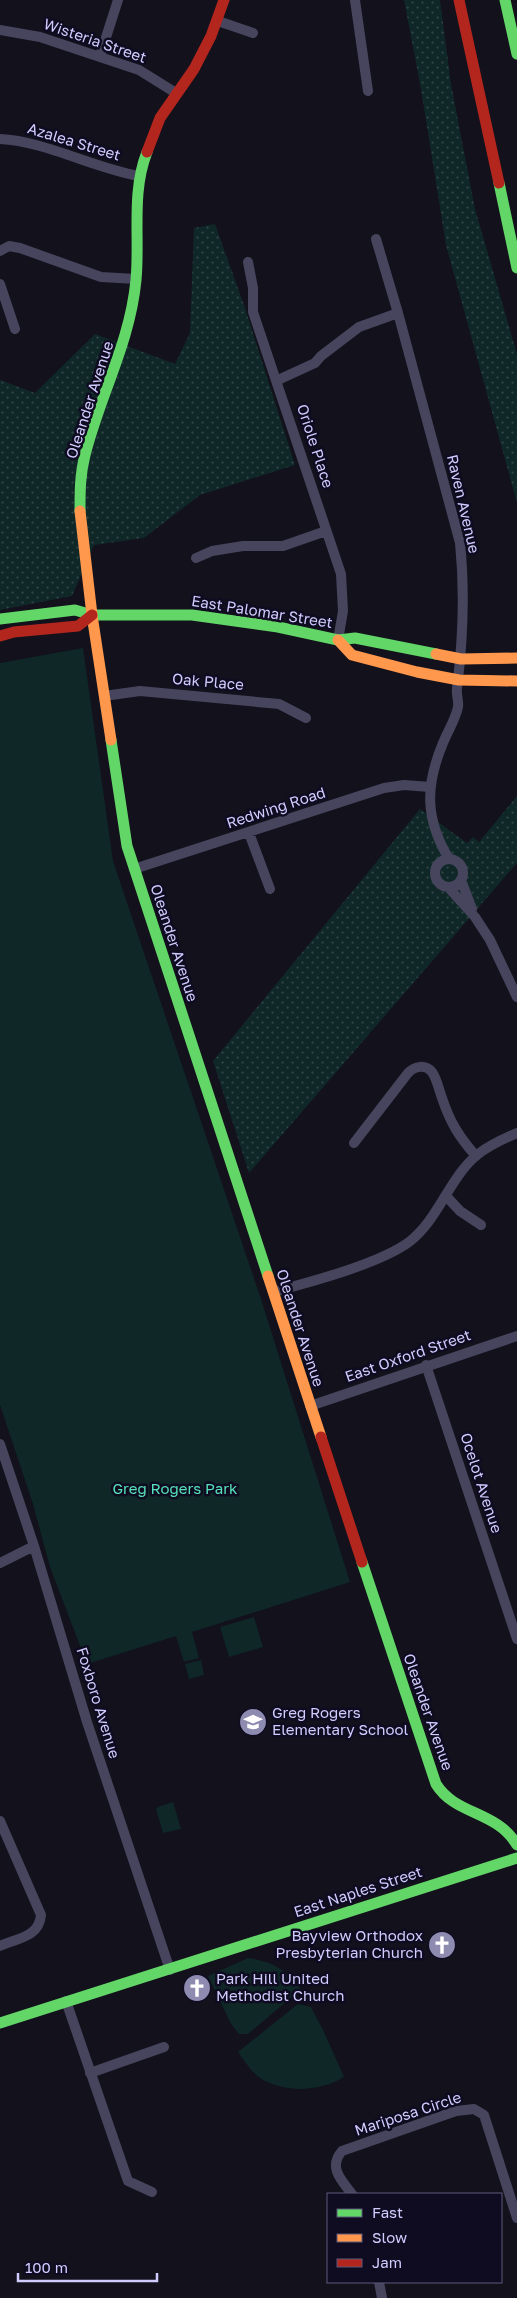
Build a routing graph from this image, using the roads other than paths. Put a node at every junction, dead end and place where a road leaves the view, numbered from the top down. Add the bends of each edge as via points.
1 (118, 0) edge
2 (224, 0) edge
3 (354, 0) edge
4 (459, 0) edge
5 (505, 0) edge
6 (218, 21) junction
7 (0, 30) edge
8 (253, 33) dead end
9 (517, 54) edge
10 (100, 56) junction
11 (368, 91) dead end
12 (176, 93) junction
13 (0, 138) edge
14 (139, 176) junction
15 (376, 239) dead end
16 (0, 251) edge
17 (248, 262) dead end
18 (517, 268) edge
19 (136, 279) junction
20 (0, 284) edge
21 (398, 312) junction
22 (15, 329) dead end
23 (278, 380) junction
24 (326, 531) junction
25 (196, 558) dead end
26 (92, 615) junction
27 (0, 619) edge
28 (0, 636) edge
29 (338, 640) junction
30 (517, 658) edge
31 (461, 659) junction
32 (459, 680) junction
33 (517, 681) edge
34 (104, 696) junction
35 (306, 718) dead end
36 (430, 787) junction
37 (249, 833) junction
38 (437, 839) junction
39 (449, 859) junction
40 (436, 866) junction
41 (134, 869) junction
42 (461, 880) junction
43 (448, 887) junction
44 (270, 889) dead end
45 (475, 917) junction
46 (517, 997) edge
47 (517, 1133) edge
48 (354, 1143) dead end
49 (476, 1156) junction
50 (446, 1196) junction
51 (481, 1225) dead end
52 (273, 1292) junction
53 (517, 1336) edge
54 (426, 1365) junction
55 (310, 1406) junction
56 (0, 1444) edge
57 (34, 1546) junction
58 (0, 1563) edge
59 (517, 1640) edge
60 (1, 1827) edge
61 (517, 1845) edge
62 (517, 1858) edge
63 (0, 1946) edge
64 (170, 1970) junction
65 (66, 2001) junction
66 (0, 2023) edge
67 (164, 2047) dead end
68 (90, 2073) junction
69 (152, 2192) dead end
70 (351, 2193) edge
71 (517, 2218) edge
72 (379, 2283) edge
73 (382, 2298) edge

1 - 10 street
2 - 6 main road, Oleander Avenue
3 - 11 street
4 - 18 main road
5 - 9 main road
6 - 8 street
6 - 12 main road, Oleander Avenue via 194,69
7 - 10 street, Wisteria Street via 40,37
10 - 12 street, Wisteria Street via 139,70
12 - 14 main road, Oleander Avenue via 152,135
13 - 14 street, Azalea Street
14 - 19 main road, Oleander Avenue via 135,217
15 - 21 street, Raven Avenue
16 - 19 street via 10,246 20,248 100,277
17 - 23 street, Oriole Place via 253,312
19 - 26 main road, Oleander Avenue via 129,326 85,455 80,484 80,522
20 - 22 street
21 - 23 street via 359,327 315,363
21 - 31 street, Raven Avenue via 460,543 464,582
23 - 24 street, Oriole Place
24 - 25 street via 283,546 243,546 212,551
24 - 29 street, Oriole Place via 341,574 343,611
26 - 27 main road, East Palomar Street via 75,610
26 - 28 main road, East Palomar Street via 78,626
26 - 29 main road, East Palomar Street via 192,615 278,627
26 - 34 main road, Oleander Avenue
29 - 31 main road, East Palomar Street via 355,638
29 - 32 main road, East Palomar Street via 352,656
30 - 31 main road, East Palomar Street
31 - 32 street, Raven Avenue
32 - 33 main road, East Palomar Street
32 - 36 street, Raven Avenue via 458,705
34 - 35 street, Oak Place via 140,691 279,704
34 - 41 main road, Oleander Avenue via 127,846
36 - 37 street, Redwing Road via 384,788
36 - 38 street, Raven Avenue
37 - 41 street, Redwing Road
37 - 44 street
38 - 39 street, Raven Avenue
38 - 40 street, Raven Avenue
39 - 40 street
39 - 42 street via 460,865
40 - 43 street via 436,880
41 - 52 main road, Oleander Avenue
42 - 43 street
42 - 45 street
43 - 45 street
45 - 46 street via 502,961
47 - 49 street
48 - 49 street via 408,1073 423,1067 434,1076 451,1123
49 - 50 street
50 - 51 street via 460,1211
50 - 52 street via 432,1218 410,1241 385,1256
52 - 55 main road, Oleander Avenue
53 - 54 street, East Oxford Street
54 - 55 street, East Oxford Street
54 - 59 street, Ocelot Avenue
55 - 61 main road, Oleander Avenue via 436,1782 441,1791 458,1805 501,1824
56 - 57 street, Foxboro Avenue
57 - 58 street
57 - 64 street, Foxboro Avenue via 87,1722
60 - 63 street via 41,1915 36,1931
62 - 64 main road, East Naples Street
64 - 65 main road, East Naples Street
65 - 66 main road, East Naples Street
65 - 68 street
67 - 68 street
68 - 69 street via 128,2181
70 - 71 street, Mariposa Circle via 335,2170 336,2158 342,2151 456,2111 474,2109 484,2115
72 - 73 street

